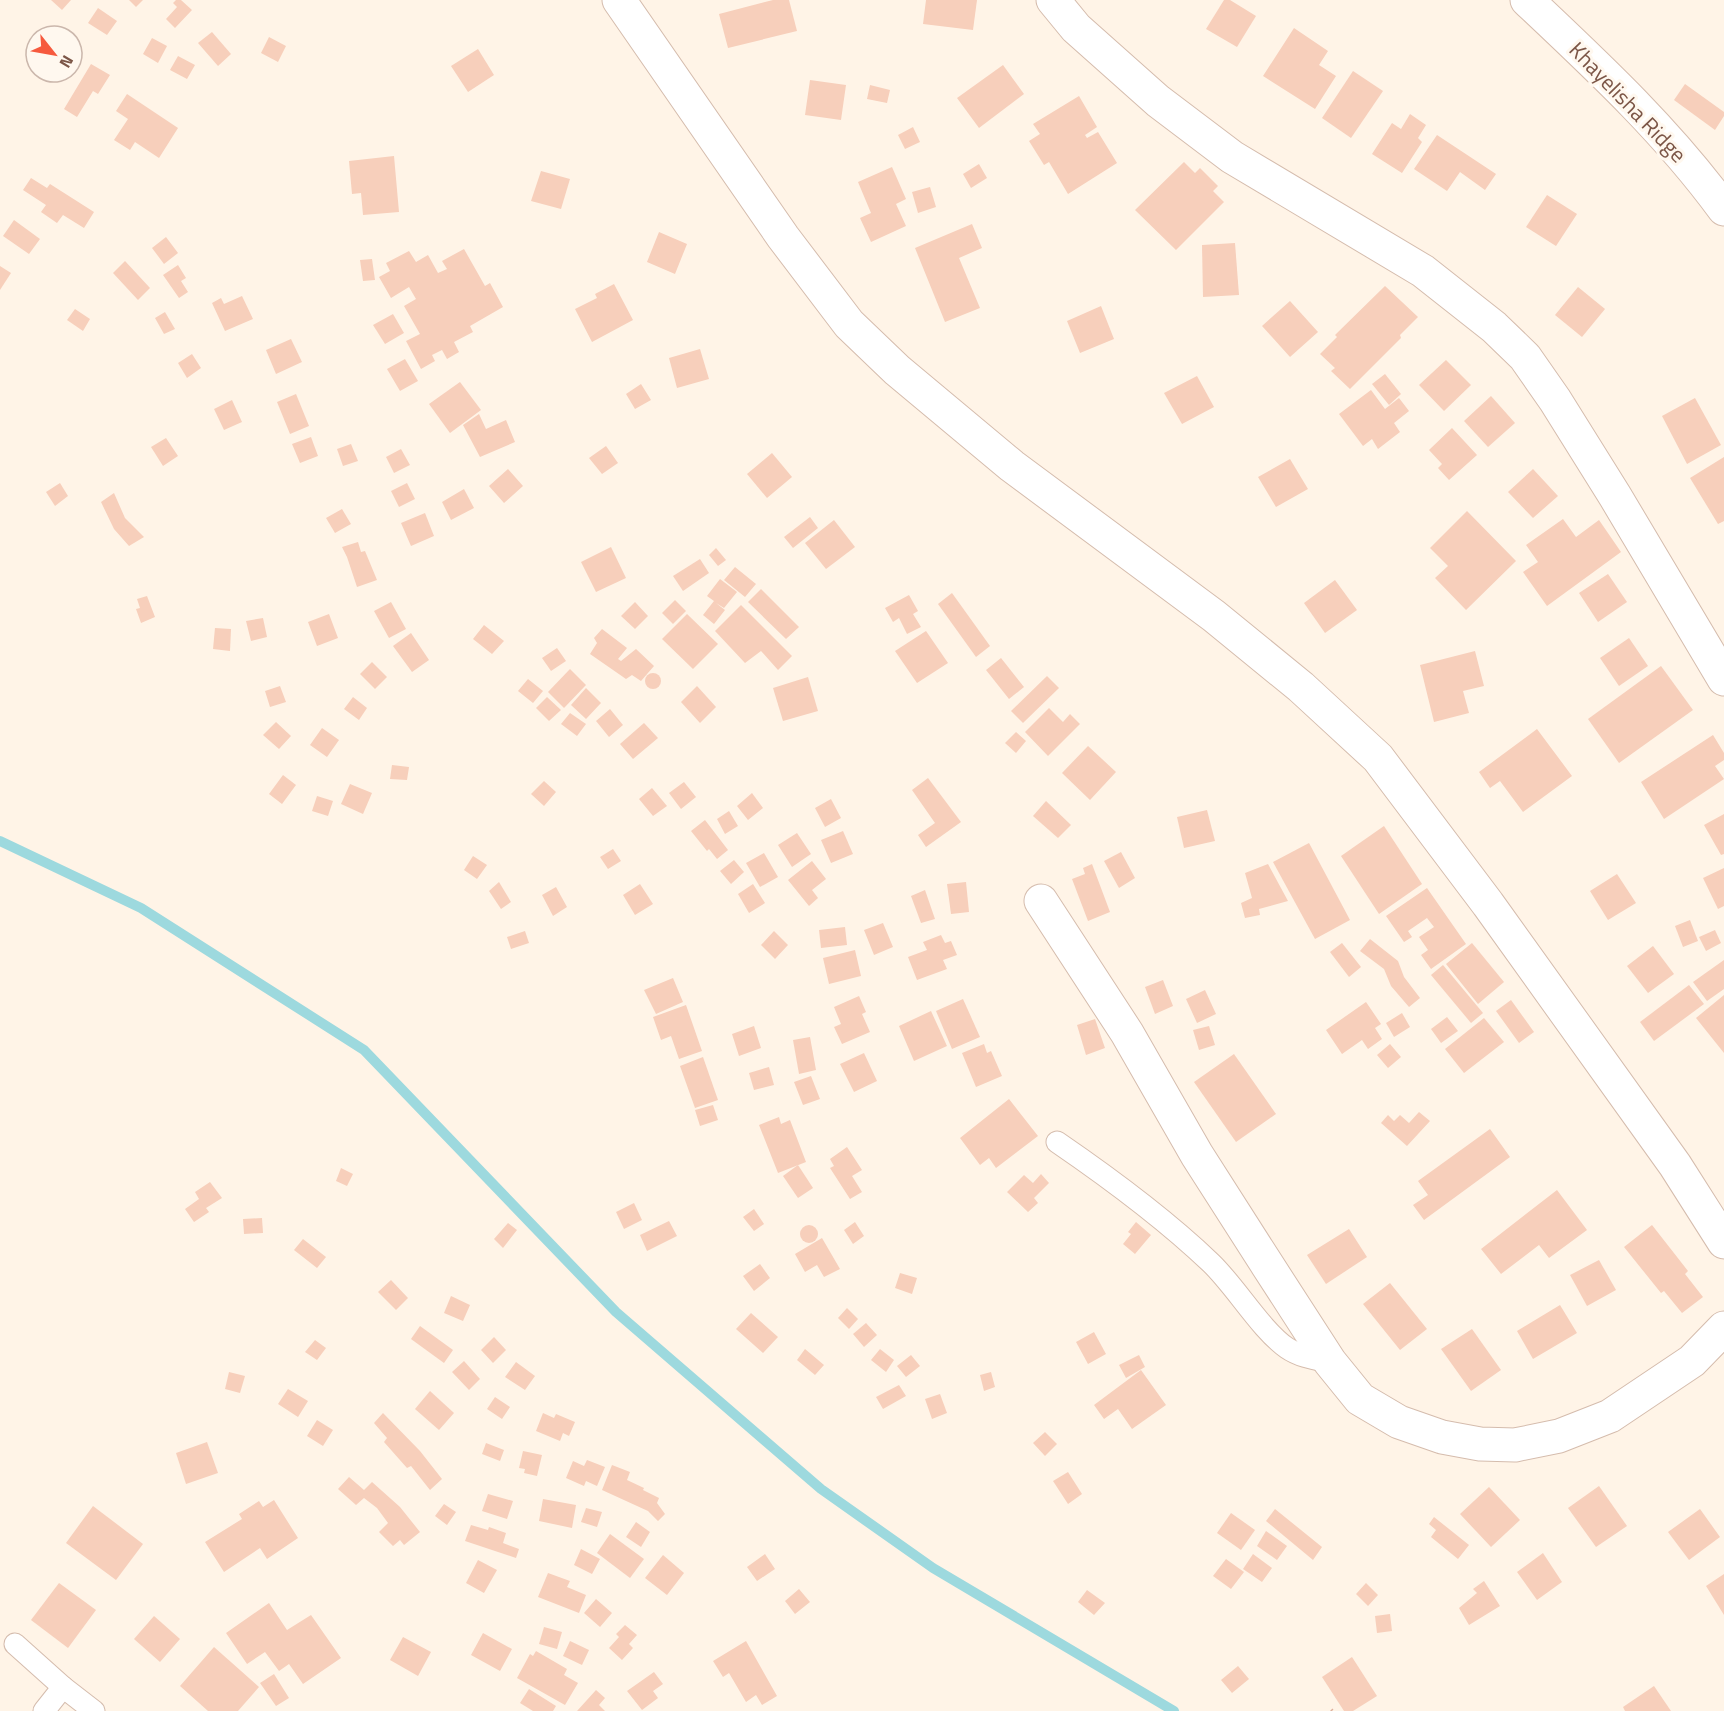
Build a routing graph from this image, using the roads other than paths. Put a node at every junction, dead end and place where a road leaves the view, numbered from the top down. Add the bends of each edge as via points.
1 (619, 0) edge
2 (1053, 0) edge
3 (1527, 0) edge
4 (1724, 209) edge
5 (1724, 679) edge
6 (1041, 901) dead end
7 (1057, 1142) dead end
8 (1724, 1242) edge
9 (1724, 1328) edge
10 (1330, 1362) junction
11 (15, 1644) dead end
12 (63, 1687) junction
13 (44, 1711) edge
14 (94, 1711) edge

1 - 8 street via 783,237 849,324 897,370 1012,466 1214,616 1301,687 1378,758 1675,1165
2 - 5 street via 1076,28 1158,102 1232,158 1423,271 1525,357 1615,496
3 - 4 street, Khayelisha Ridge via 1612,80
6 - 10 street
7 - 10 lane via 1182,1236 1230,1282 1285,1347 1300,1356
9 - 10 street via 1692,1361 1610,1416 1559,1436 1515,1445 1442,1437 1399,1422 1360,1399
11 - 12 lane
12 - 13 lane
12 - 14 lane

